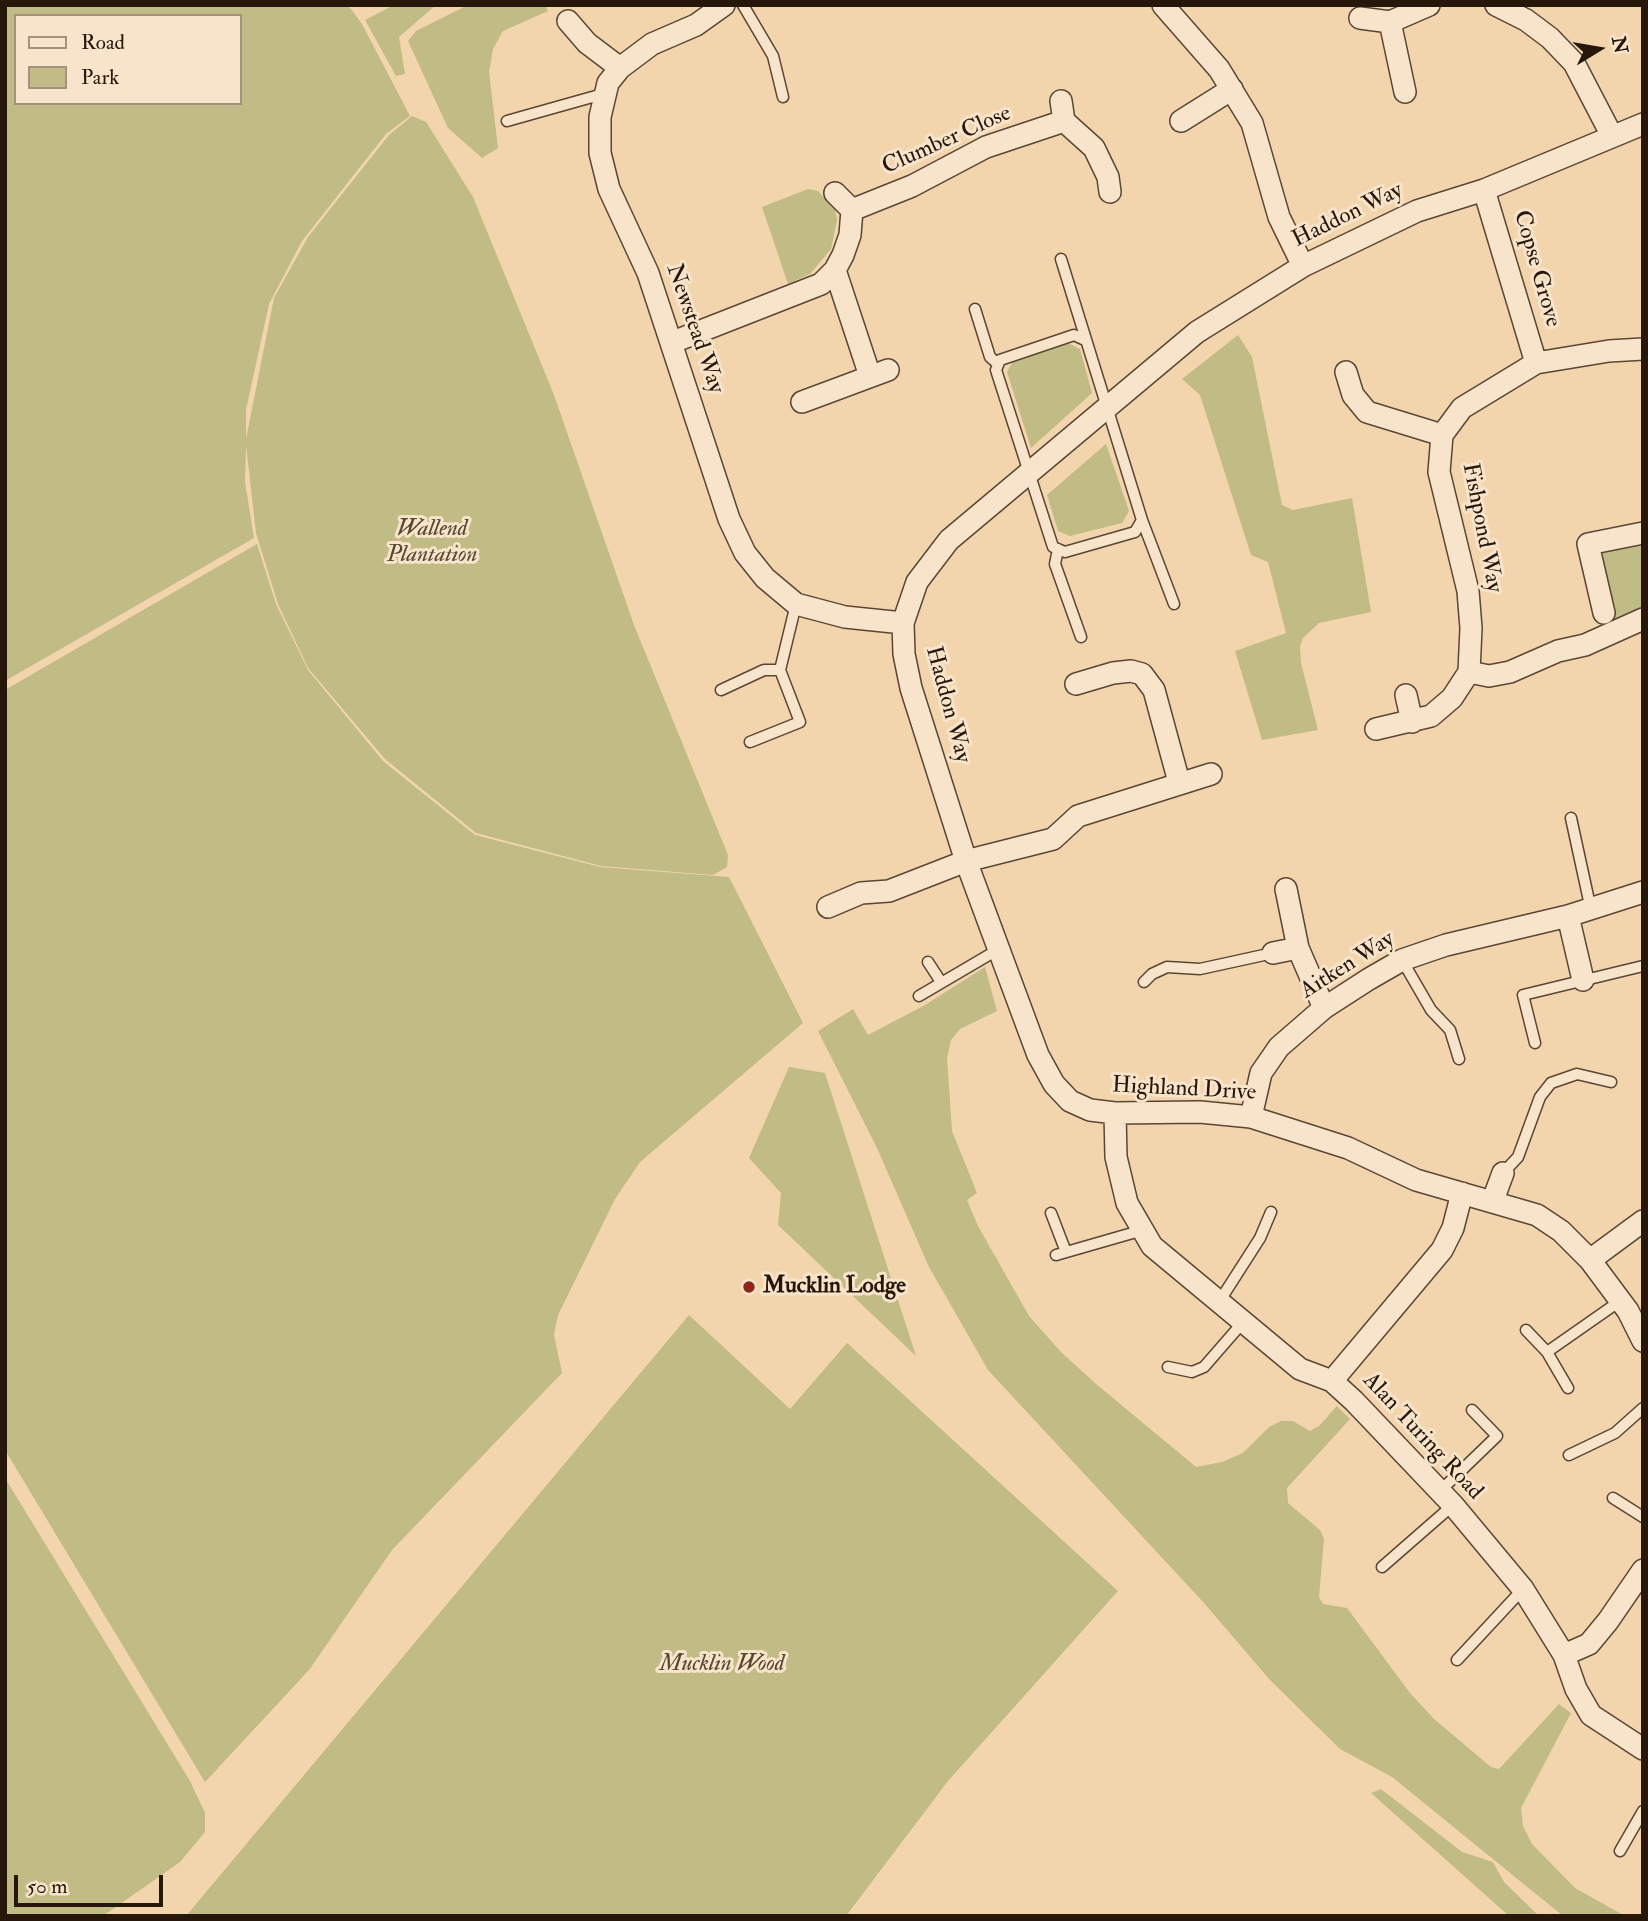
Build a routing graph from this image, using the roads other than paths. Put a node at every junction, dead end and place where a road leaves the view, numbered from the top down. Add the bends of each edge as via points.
1 (724, 5) edge
2 (743, 5) edge
3 (1429, 5) edge
4 (1496, 5) edge
5 (1170, 8) edge
6 (1360, 18) dead end
7 (568, 21) dead end
8 (1390, 22) junction
9 (620, 68) junction
10 (1232, 89) junction
11 (1405, 92) dead end
12 (603, 93) junction
13 (783, 97) dead end
14 (507, 121) dead end
15 (1181, 121) dead end
16 (1643, 124) edge
17 (1612, 136) junction
18 (1485, 190) junction
19 (1110, 192) dead end
20 (835, 193) dead end
21 (852, 211) junction
22 (1061, 259) dead end
23 (1303, 266) junction
24 (835, 270) junction
25 (975, 309) dead end
26 (1085, 340) junction
27 (673, 342) junction
28 (1643, 349) edge
29 (1536, 363) junction
30 (998, 364) junction
31 (1346, 372) dead end
32 (802, 402) dead end
33 (1107, 410) junction
34 (1442, 435) junction
35 (1028, 472) junction
36 (1142, 520) junction
37 (1643, 533) edge
38 (1058, 549) junction
39 (796, 604) junction
40 (1174, 604) dead end
41 (1604, 613) dead end
42 (1643, 618) edge
43 (903, 623) junction
44 (1081, 637) dead end
45 (780, 670) junction
46 (1469, 671) junction
47 (1076, 684) dead end
48 (722, 690) dead end
49 (1406, 695) dead end
50 (1412, 722) junction
51 (1376, 729) dead end
52 (750, 742) dead end
53 (1211, 774) dead end
54 (1179, 782) junction
55 (1571, 818) dead end
56 (966, 861) junction
57 (1286, 889) dead end
58 (1643, 892) edge
59 (838, 908) dead end
60 (1591, 910) junction
61 (1568, 916) junction
62 (1298, 948) junction
63 (999, 949) junction
64 (1273, 953) joint
65 (1402, 960) junction
66 (928, 962) dead end
67 (1643, 966) edge
68 (1583, 980) junction
69 (941, 982) junction
70 (1144, 982) dead end
71 (919, 996) dead end
72 (1325, 1008) junction
73 (1535, 1043) dead end
74 (1459, 1059) dead end
75 (1611, 1082) dead end
76 (1115, 1113) junction
77 (1251, 1117) junction
78 (1503, 1173) joint
79 (1462, 1193) junction
80 (1493, 1200) junction
81 (1271, 1212) dead end
82 (1051, 1213) dead end
83 (1643, 1221) edge
84 (1143, 1230) junction
85 (1590, 1259) junction
86 (1620, 1301) junction
87 (1219, 1302) junction
88 (1244, 1321) junction
89 (1526, 1331) dead end
90 (1643, 1341) edge
91 (1547, 1352) junction
92 (1168, 1367) dead end
93 (1332, 1381) junction
94 (1568, 1388) dead end
95 (1643, 1408) edge
96 (1472, 1410) dead end
97 (1569, 1455) dead end
98 (1613, 1498) dead end
99 (1446, 1499) junction
100 (1643, 1517) edge
101 (1382, 1567) dead end
102 (1643, 1570) edge
103 (1523, 1589) junction
104 (1564, 1655) junction
105 (1457, 1660) dead end
106 (1643, 1749) edge
107 (1643, 1811) edge
108 (1620, 1851) dead end

1 - 9 street via 652,44
2 - 13 lane via 773,55
3 - 8 street
4 - 17 street via 1526,20 1574,63
5 - 10 street
6 - 8 street
7 - 9 street via 587,43
8 - 11 street
9 - 12 street
10 - 15 street
10 - 23 street via 1252,123 1279,217
12 - 14 lane
12 - 27 street, Newstead Way via 600,153 609,189 648,273
16 - 17 street, Haddon Way
17 - 18 street, Haddon Way
18 - 23 street, Haddon Way via 1417,211
18 - 29 street, Copse Grove
19 - 21 street, Clumber Close via 1094,148 1062,111
20 - 21 street
21 - 24 street via 850,235
22 - 26 lane
23 - 33 street, Haddon Way via 1194,334
24 - 27 street via 821,284 796,297
24 - 32 street via 879,373
25 - 30 lane via 990,357
26 - 30 lane via 1074,335
26 - 33 lane
27 - 39 street, Newstead Way via 729,519 745,552 765,578
28 - 29 street
29 - 34 street, Fishpond Way via 1462,408
30 - 35 lane via 996,370
31 - 34 street via 1363,419
33 - 35 street, Haddon Way
33 - 36 lane
34 - 46 street, Fishpond Way via 1439,472 1468,591
35 - 38 lane via 1053,547
35 - 43 street, Haddon Way via 949,540 917,582
36 - 38 lane via 1135,532 1065,552
36 - 40 lane
37 - 41 street via 1588,544
38 - 44 lane via 1055,564
39 - 43 street, Newstead Way via 845,617
39 - 45 lane
42 - 46 street via 1587,655 1558,651 1510,672 1489,676
43 - 56 street, Haddon Way via 911,688
45 - 48 lane via 764,670
45 - 52 lane via 800,722
46 - 50 street via 1452,698 1431,716
47 - 54 street via 1113,673 1142,674 1154,690
49 - 50 street
50 - 51 street
53 - 54 street
54 - 56 street via 1078,816 1053,839
55 - 60 lane
56 - 59 street via 890,891 861,893
56 - 63 street, Haddon Way
57 - 62 street
58 - 60 street, Aitken Way
60 - 61 street, Aitken Way
61 - 65 street, Aitken Way via 1446,944
61 - 68 street
62 - 64 street
62 - 72 street
63 - 69 lane
63 - 76 street, Highland Drive via 1038,1055 1054,1084 1070,1101 1090,1110
64 - 70 lane via 1200,969 1167,967
65 - 72 street, Aitken Way
65 - 74 lane via 1430,1010 1450,1030
66 - 69 lane
67 - 68 lane
68 - 73 lane via 1523,995
69 - 71 lane
72 - 77 street, Aitken Way via 1279,1047 1261,1073
75 - 78 lane via 1577,1074 1551,1083 1540,1097 1518,1157
76 - 77 street, Highland Drive
76 - 84 street, Alan Turing Road via 1116,1157 1127,1203
77 - 79 street, Highland Drive via 1348,1148 1416,1180
78 - 80 street
79 - 80 street, Highland Drive
79 - 93 street via 1442,1250
80 - 85 street, Highland Drive via 1537,1215
81 - 87 lane
82 - 84 lane via 1061,1254
83 - 85 street
84 - 87 street, Alan Turing Road via 1152,1246
85 - 86 street, Highland Drive
86 - 90 street, Highland Drive
86 - 91 lane
87 - 88 street, Alan Turing Road
88 - 92 lane via 1204,1367 1192,1372
88 - 93 street, Alan Turing Road via 1300,1369
89 - 91 lane
91 - 94 lane
93 - 99 street, Alan Turing Road
95 - 97 lane via 1615,1433
96 - 99 lane via 1497,1436
98 - 100 lane
99 - 101 lane
99 - 103 street, Alan Turing Road
102 - 104 street via 1588,1644
103 - 104 street, Alan Turing Road
103 - 105 lane
104 - 106 street, Alan Turing Road via 1591,1715
107 - 108 lane

